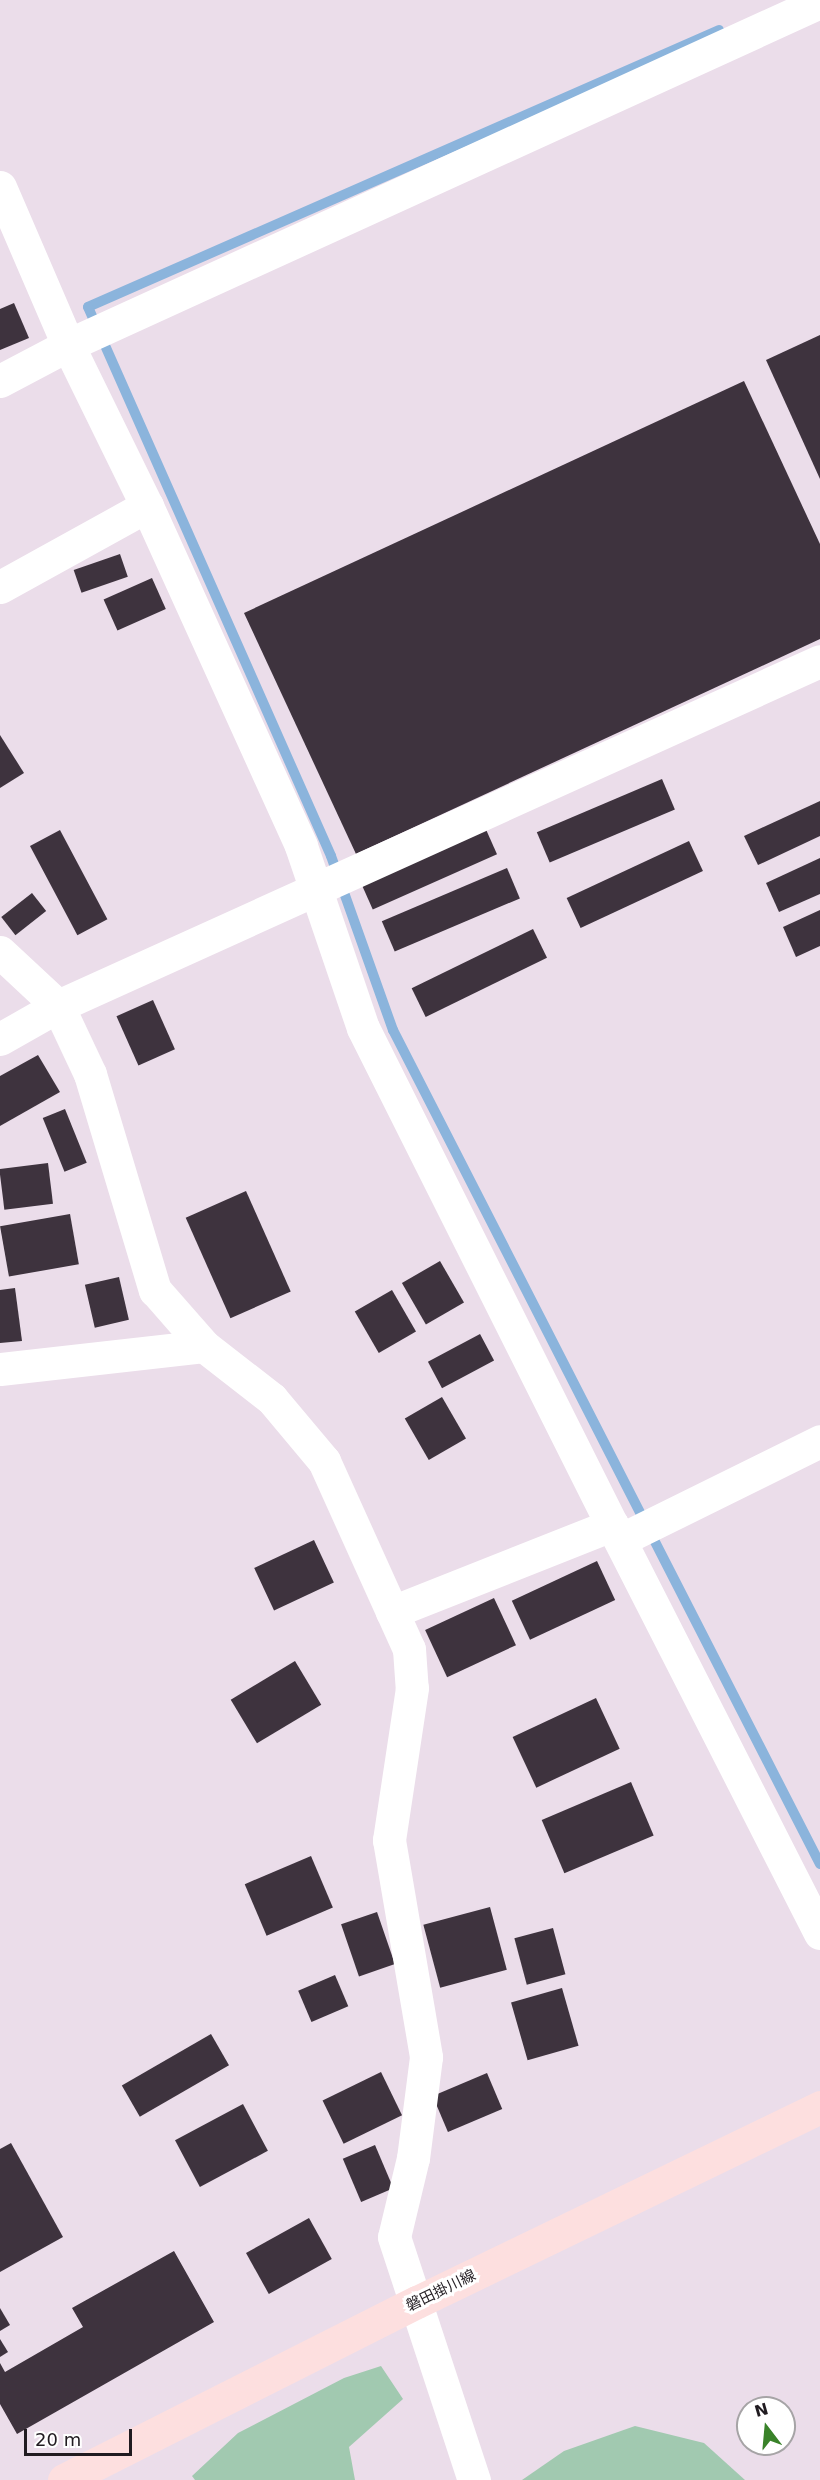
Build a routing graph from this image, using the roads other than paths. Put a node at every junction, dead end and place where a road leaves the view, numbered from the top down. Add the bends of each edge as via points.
1 (820, 2) edge
2 (0, 187) edge
3 (68, 345) junction
4 (0, 381) edge
5 (147, 506) junction
6 (0, 587) edge
7 (820, 661) edge
8 (315, 888) junction
9 (0, 952) edge
10 (58, 1006) junction
11 (0, 1039) edge
12 (204, 1346) junction
13 (0, 1370) edge
14 (820, 1441) edge
15 (616, 1533) junction
16 (392, 1612) junction
17 (820, 1933) edge
18 (820, 2107) edge
19 (417, 2302) junction
20 (64, 2480) edge
21 (474, 2480) edge

1 - 3 street
2 - 3 street
3 - 4 street
3 - 5 street
5 - 6 street
5 - 8 street via 301,846
7 - 8 street
8 - 10 street
8 - 15 street via 363,1028
9 - 10 street
10 - 11 street
10 - 12 street via 90,1074 155,1290
12 - 13 street
12 - 16 street via 272,1399 324,1461
14 - 15 street
15 - 16 street
15 - 17 street
16 - 19 street via 409,1649 412,1688 389,1839 426,2057 412,2158 394,2237
18 - 19 main road, 磐田掛川線
19 - 20 main road, 磐田掛川線
19 - 21 street

